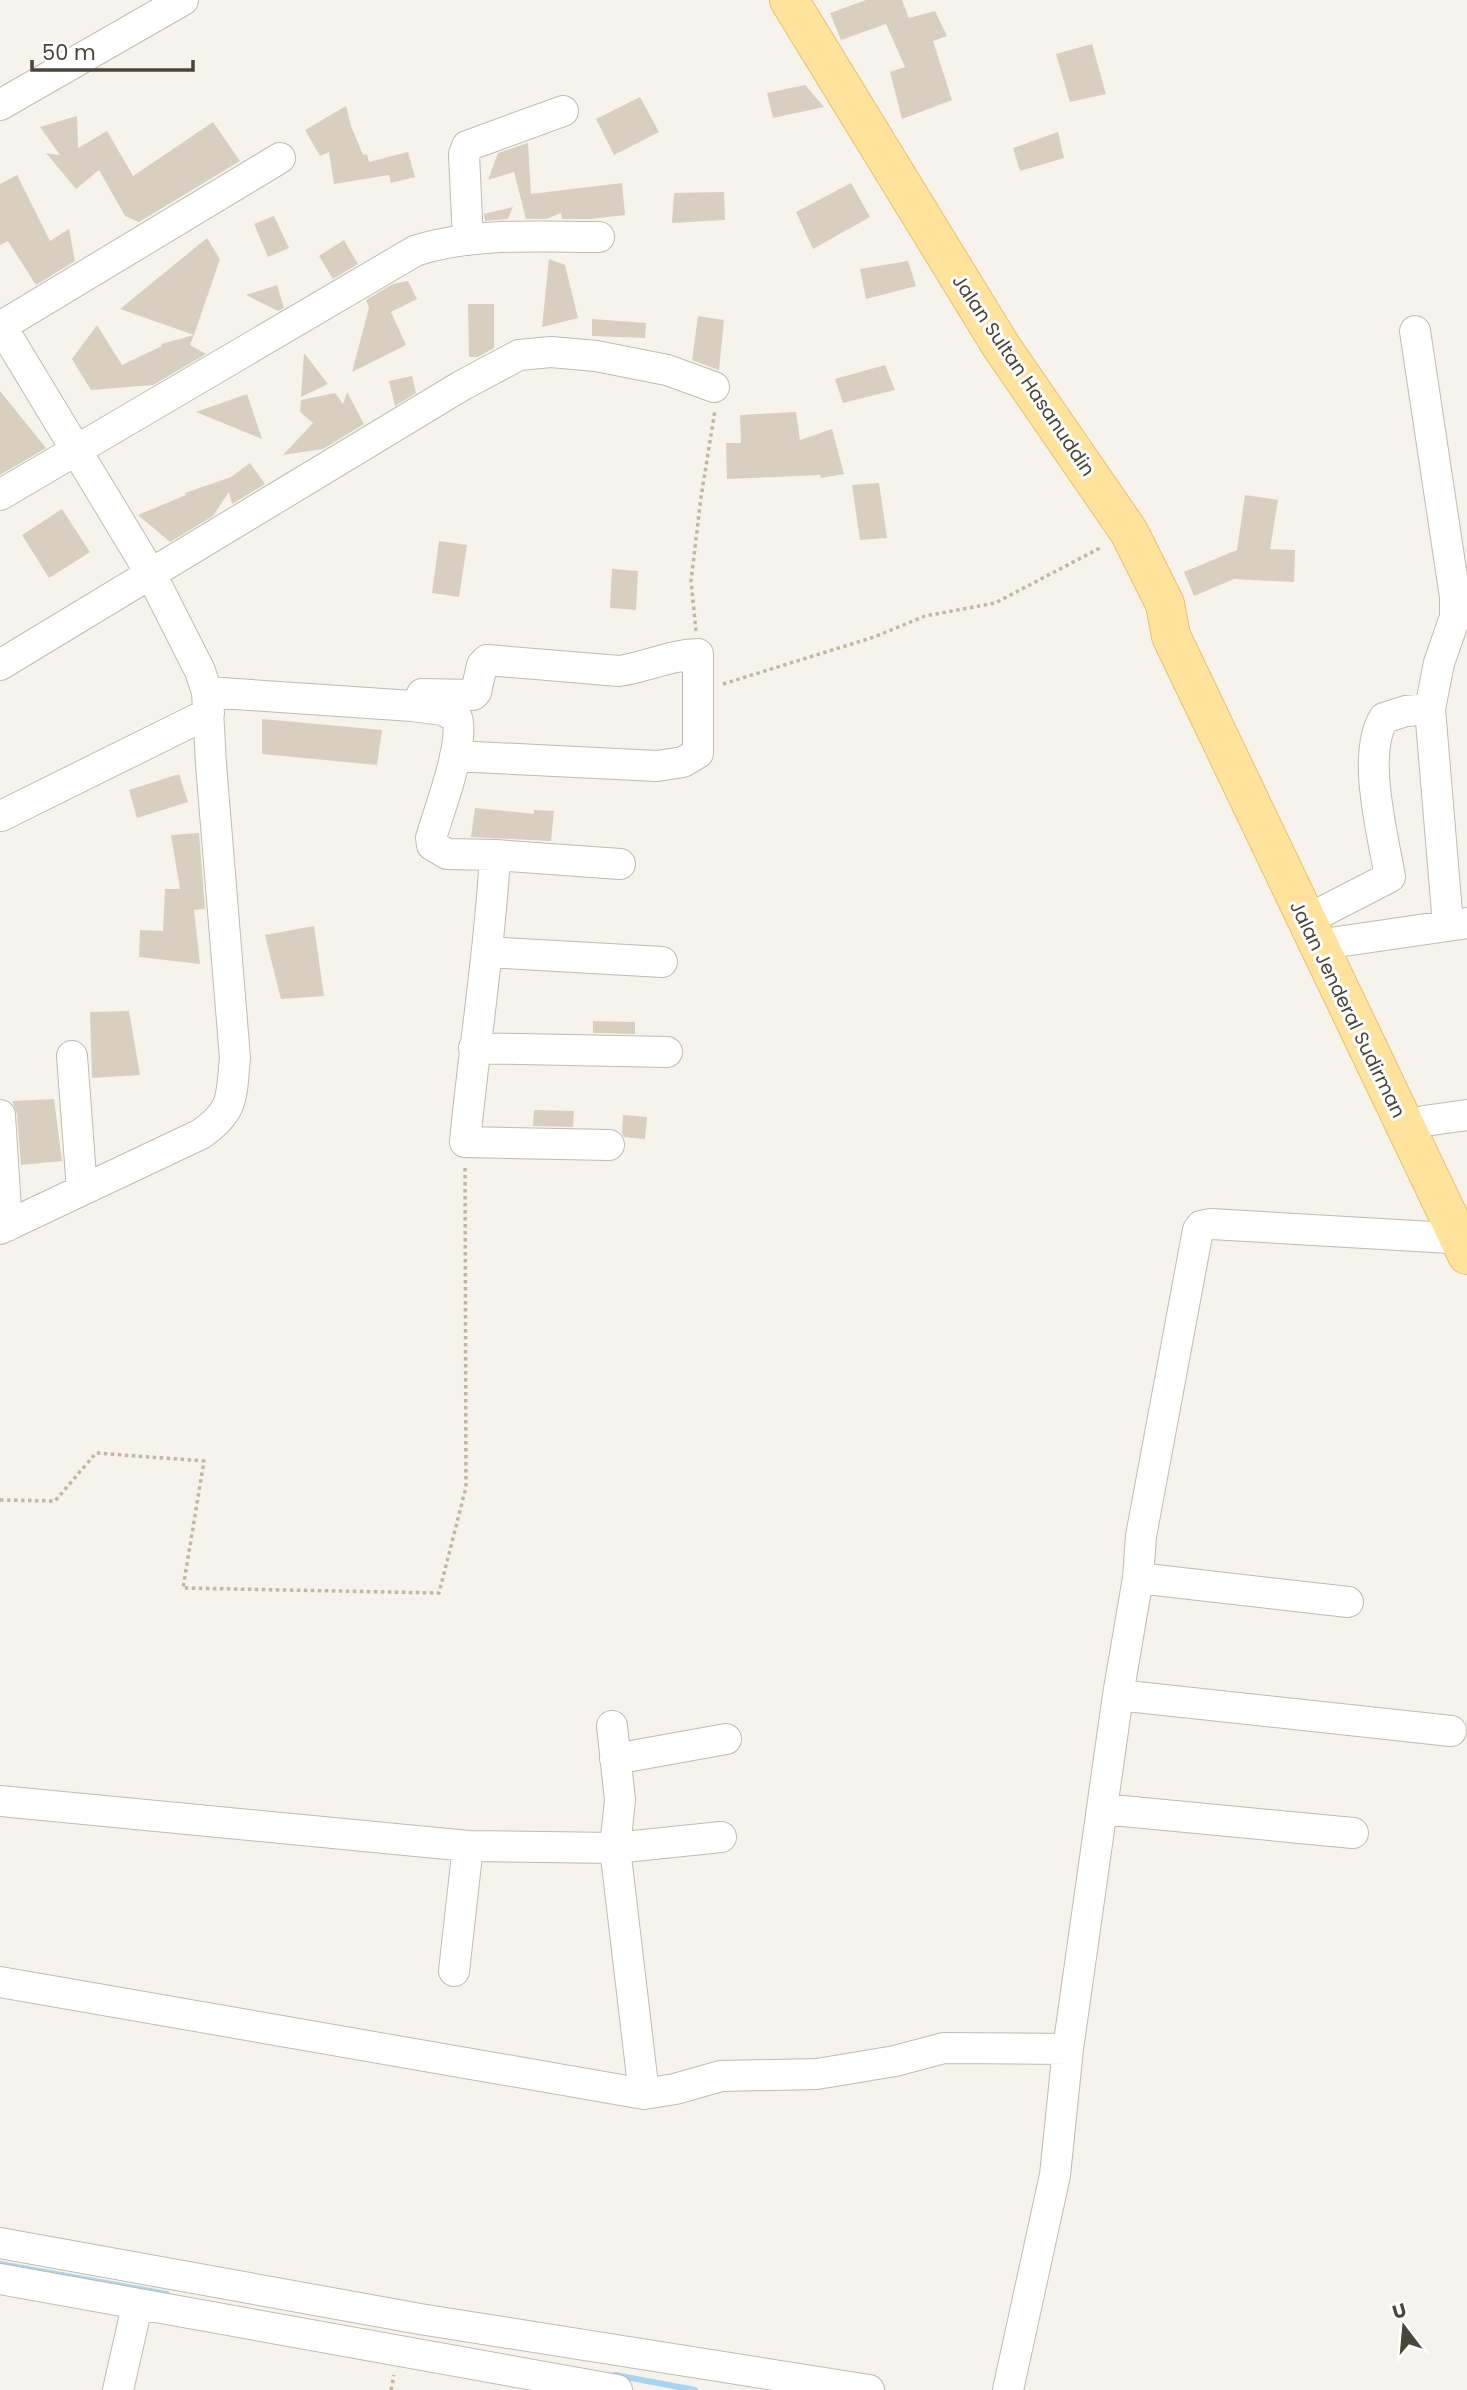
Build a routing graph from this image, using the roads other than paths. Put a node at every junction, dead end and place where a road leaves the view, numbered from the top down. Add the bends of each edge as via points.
1 (183, 0) edge
2 (789, 0) edge
3 (0, 105) edge
4 (563, 111) dead end
5 (280, 158) dead end
6 (600, 237) dead end
7 (468, 240) junction
8 (1, 326) edge
9 (1415, 331) dead end
10 (714, 387) road end
11 (76, 448) junction
12 (0, 495) edge
13 (151, 574) junction
14 (1165, 604) junction
15 (0, 665) edge
16 (208, 702) junction
17 (412, 706) junction
18 (1430, 709) junction
19 (455, 756) junction
20 (1230, 763) joint
21 (1, 816) edge
22 (495, 855) junction
23 (620, 864) dead end
24 (1458, 924) edge
25 (1326, 934) junction
26 (487, 952) junction
27 (662, 962) dead end
28 (474, 1048) junction
29 (667, 1052) dead end
30 (72, 1056) dead end
31 (0, 1115) edge
32 (1467, 1115) edge
33 (1424, 1121) junction
34 (609, 1145) dead end
35 (82, 1190) junction
36 (3, 1228) edge
37 (1465, 1237) edge
38 (1138, 1578) junction
39 (1348, 1602) dead end
40 (1118, 1695) junction
41 (612, 1726) dead end
42 (1451, 1731) dead end
43 (726, 1739) dead end
44 (615, 1759) junction
45 (0, 1801) edge
46 (1101, 1809) junction
47 (1353, 1833) dead end
48 (721, 1837) dead end
49 (468, 1846) junction
50 (615, 1848) junction
51 (454, 1971) dead end
52 (0, 1982) edge
53 (1068, 2049) junction
54 (644, 2094) junction
55 (0, 2243) edge
56 (0, 2279) edge
57 (137, 2305) junction
58 (118, 2390) edge
59 (617, 2390) edge
60 (869, 2390) edge
61 (1008, 2390) edge

1 - 3 street
2 - 14 main road, Jalan Sultan Hasanuddin via 1001,346 1129,532
4 - 7 street via 467,146
5 - 8 street
6 - 7 street
7 - 11 street via 415,251
8 - 11 street
9 - 18 street via 1455,597 1455,617
10 - 13 street via 667,370 596,356 519,355
11 - 12 street
11 - 13 street
13 - 15 street
13 - 16 street via 200,671
14 - 20 main road, Jalan Sultan Hasanuddin via 1171,636
14 - 25 main road via 1184,626
16 - 17 street
16 - 21 street
16 - 35 street via 235,1058 231,1098 219,1121 201,1134
17 - 19 street via 443,710 457,718
17 - 19 street via 423,693 473,695 487,660 619,671 698,654 698,753 683,762 657,766
18 - 24 street
18 - 25 street via 1384,718 1377,729 1373,771 1390,877
19 - 22 street via 432,845 447,854
20 - 25 main road, Jalan Jenderal Sudirman
22 - 23 street
22 - 26 street
24 - 25 street
25 - 33 main road
25 - 37 main road, Jalan Jenderal Sudirman
26 - 27 street
26 - 28 street
28 - 29 street
28 - 34 street via 465,1142
30 - 35 street
31 - 36 street
32 - 33 street
33 - 37 main road
35 - 36 street
37 - 38 street via 1201,1226 1143,1523
38 - 39 street
38 - 40 street
40 - 42 street
40 - 46 street
41 - 44 street
43 - 44 street
44 - 50 street via 620,1800
45 - 49 street
46 - 47 street
46 - 53 street
48 - 50 street
49 - 50 street
49 - 51 street
50 - 54 street
52 - 54 street
53 - 54 street via 944,2048 817,2074 721,2076
53 - 61 street via 1055,2175
55 - 60 street via 407,2316
56 - 57 street
57 - 58 street
57 - 59 street

